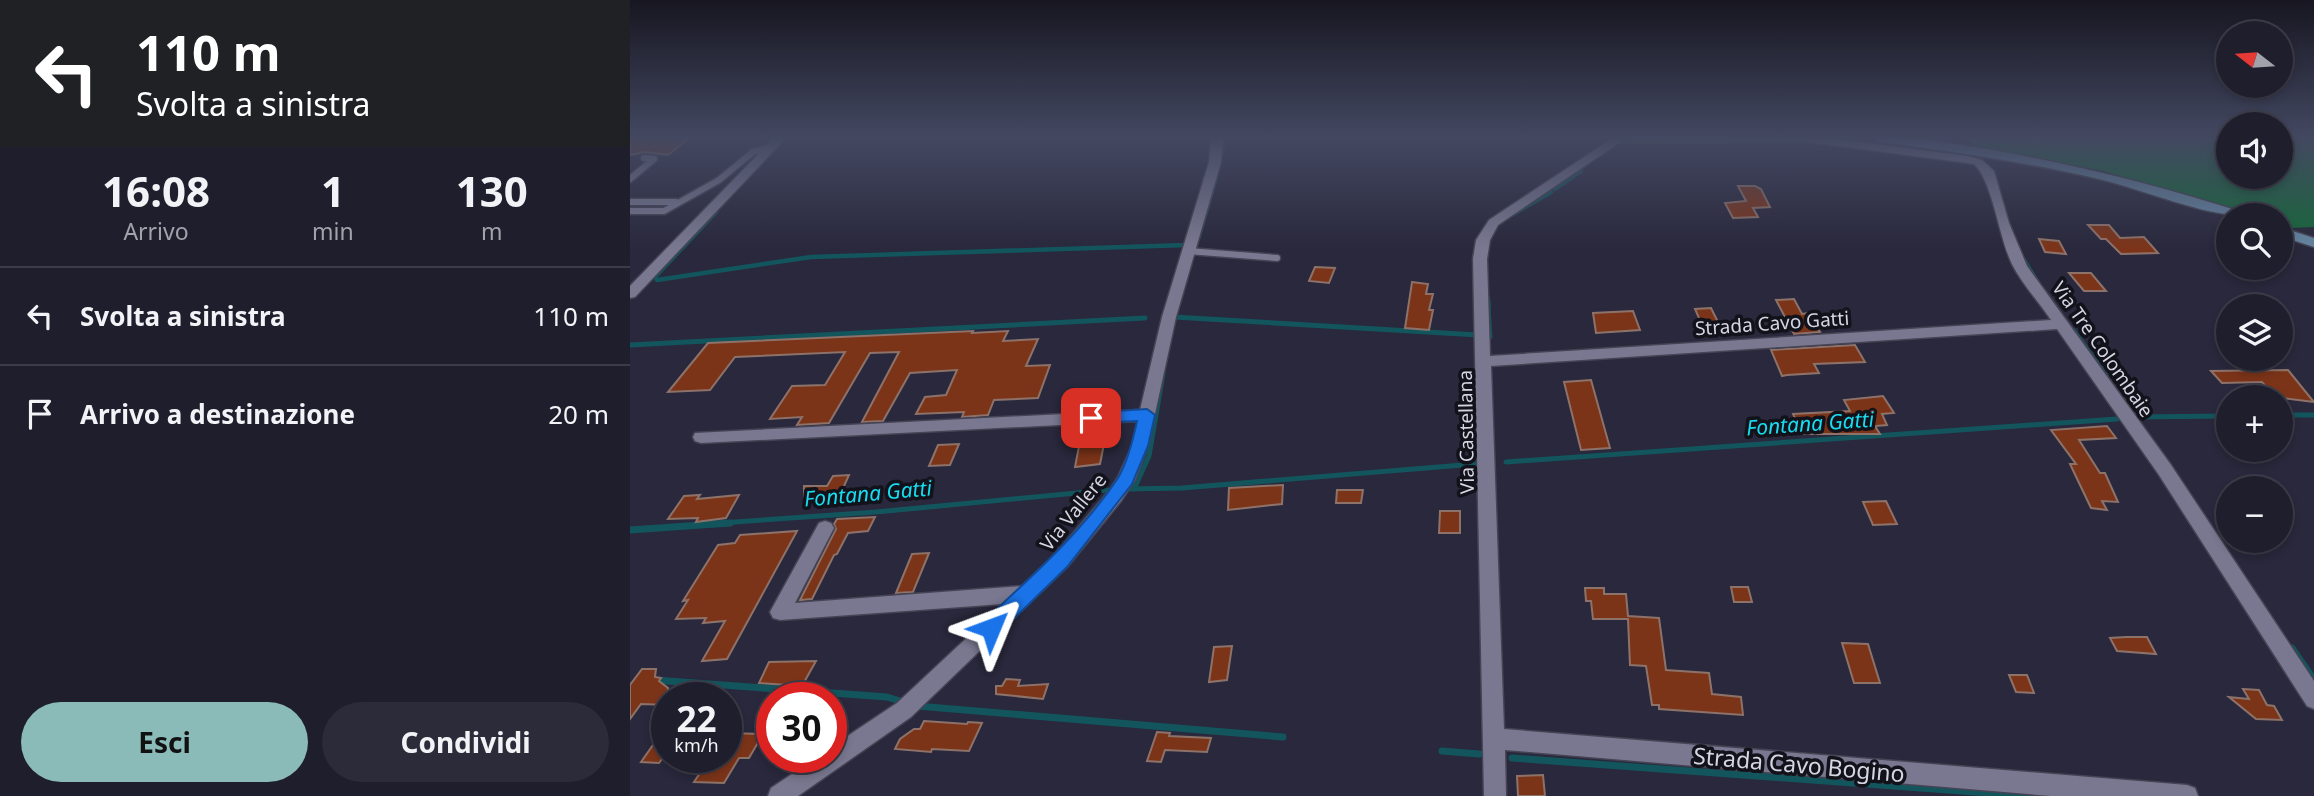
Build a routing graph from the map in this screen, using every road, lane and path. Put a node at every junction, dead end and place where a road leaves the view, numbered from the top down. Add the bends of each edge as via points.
1 (725, 175) edge
2 (742, 175) edge
3 (1211, 175) edge
4 (1564, 175) edge
5 (1989, 175) edge
6 (2096, 175) edge
7 (630, 202) edge
8 (679, 202) junction
9 (2216, 209) edge
10 (630, 211) edge
11 (2293, 236) edge
12 (2314, 243) edge
13 (1188, 250) junction
14 (1277, 258) dead end
15 (630, 294) edge
16 (2061, 324) junction
17 (1485, 361) junction
18 (1147, 415) junction
19 (701, 437) dead end
20 (825, 528) dead end
21 (1026, 594) junction
22 (2314, 699) edge
23 (1494, 740) junction
24 (779, 796) edge
25 (1495, 796) edge
26 (2187, 796) edge

1 - 8 lane
2 - 15 street
3 - 13 street, Via Vallere
4 - 17 street, Via Castellana via 1493,223 1483,240
5 - 16 street, Via Tre Colombaie via 2020,267
6 - 9 main road
7 - 8 lane
8 - 10 lane via 664,211
11 - 12 main road
13 - 14 lane
13 - 18 street, Via Vallere
16 - 17 street, Strada Cavo Gatti
16 - 22 street, Via Tre Colombaie via 2165,470
17 - 23 street, Via Castellana
18 - 19 street
18 - 21 street, Via Vallere via 1126,480 1061,561
20 - 21 street via 780,612
21 - 24 street, Via Vallere via 904,710
23 - 25 street, Via Castellana
23 - 26 street, Strada Cavo Bogino

